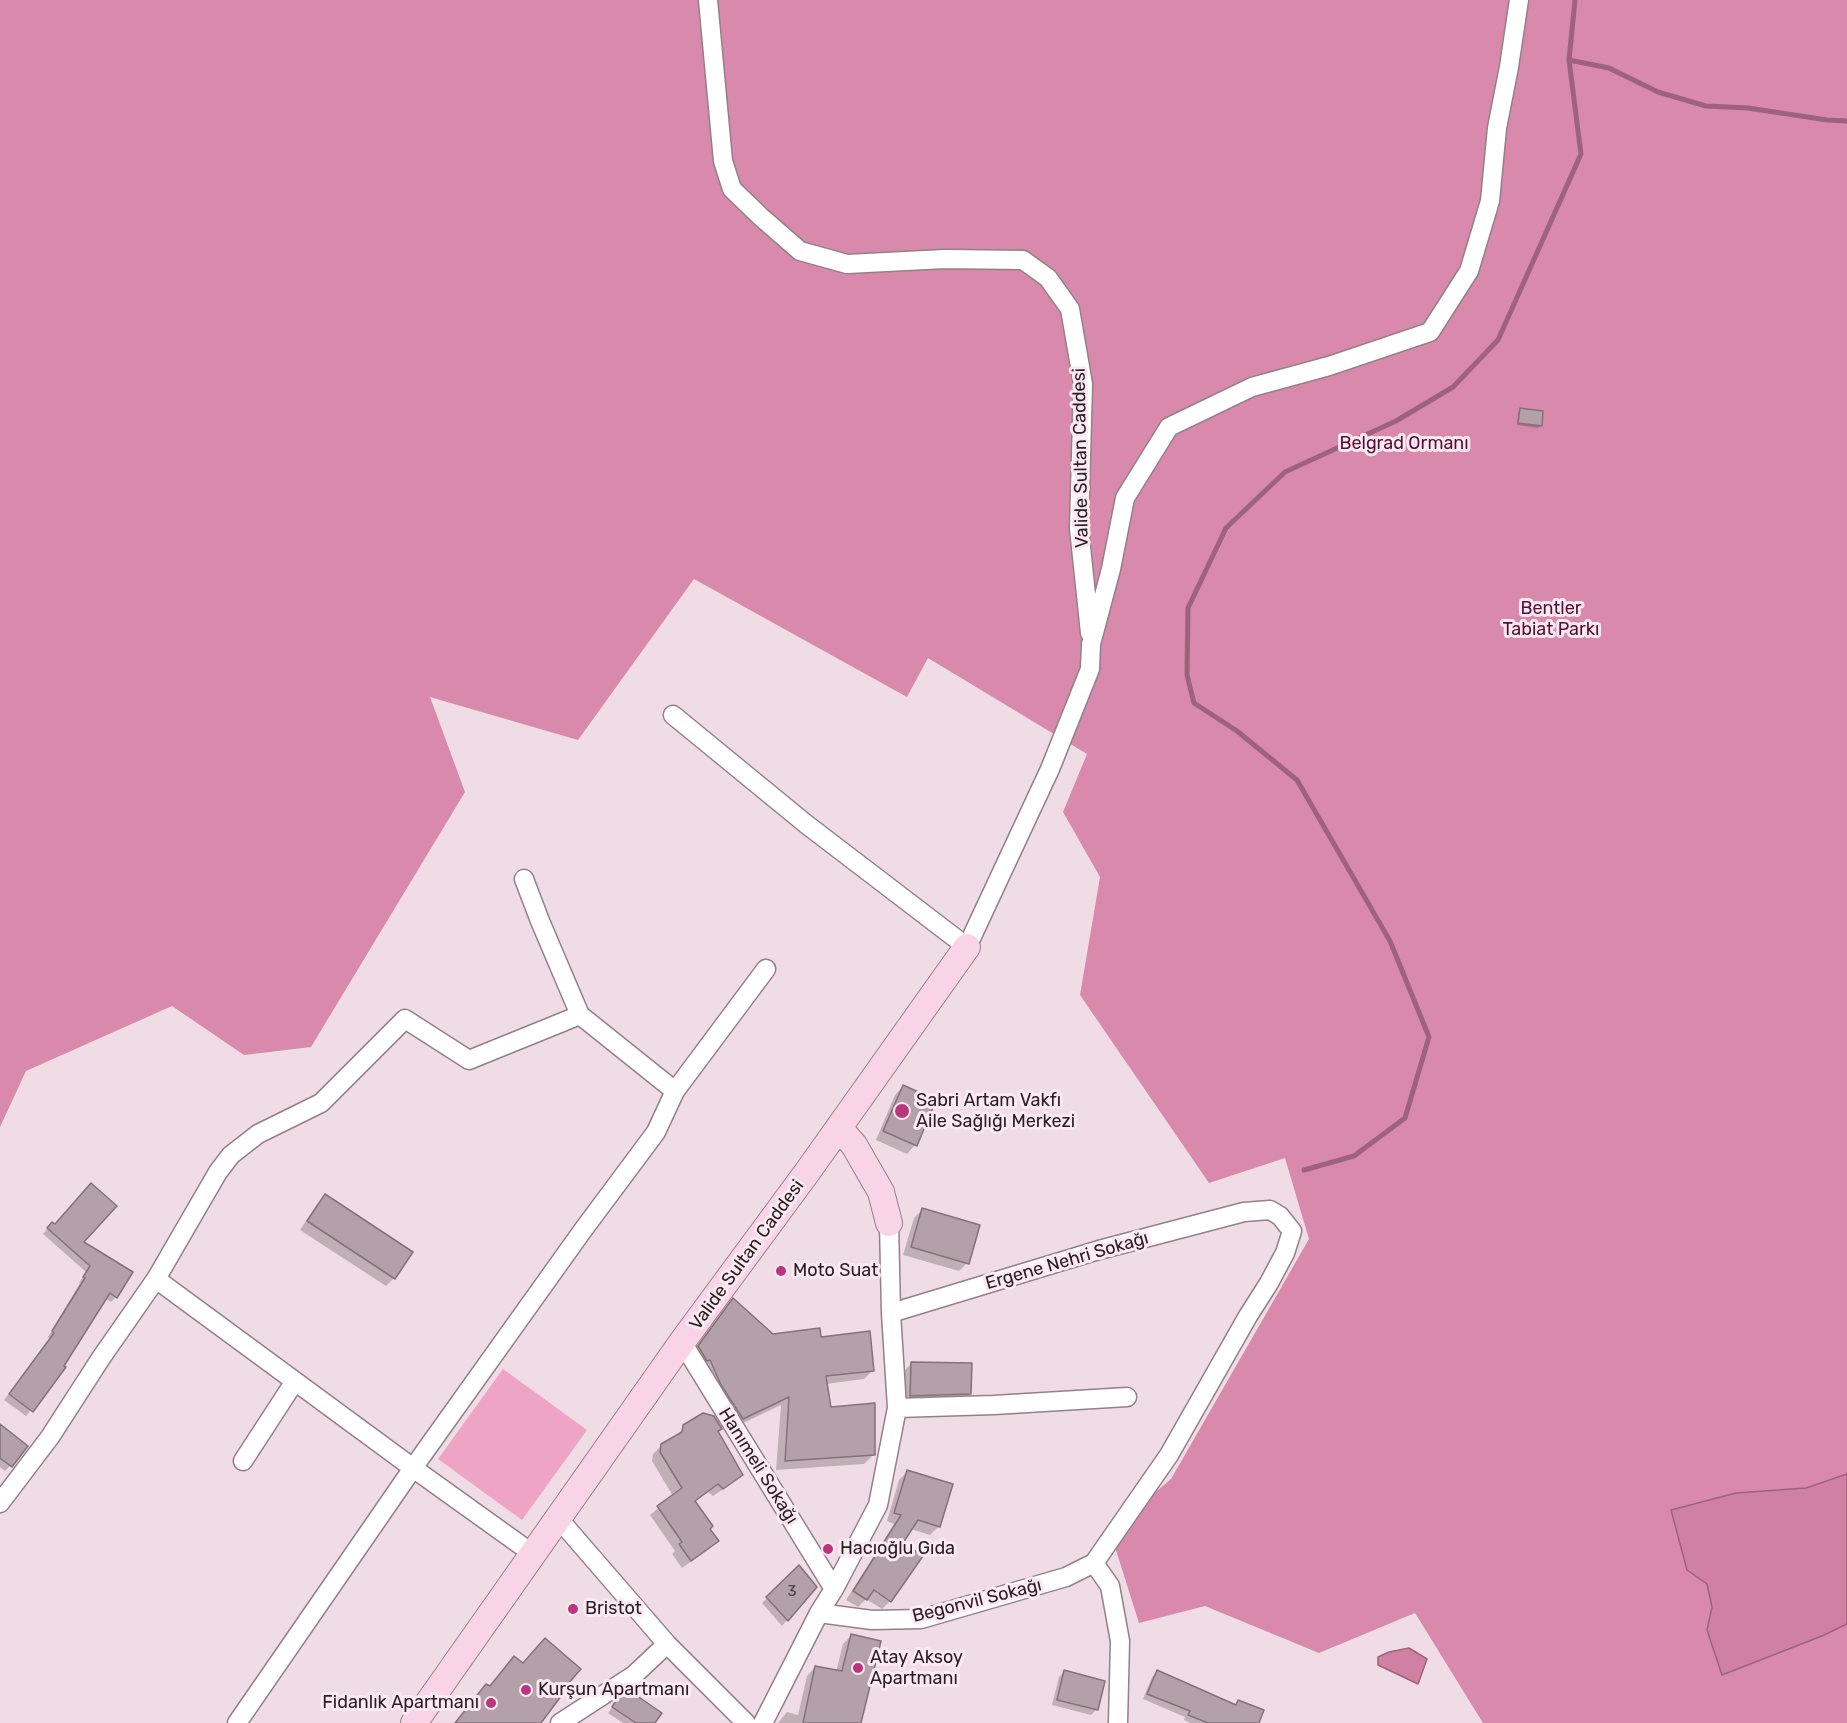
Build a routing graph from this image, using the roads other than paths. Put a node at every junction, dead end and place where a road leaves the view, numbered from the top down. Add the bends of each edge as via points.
1 (708, 0) edge
2 (1519, 0) edge
3 (1092, 644) junction
4 (673, 715) dead end
5 (524, 879) dead end
6 (967, 946) junction
7 (766, 969) dead end
8 (580, 1015) junction
9 (675, 1090) junction
10 (839, 1128) junction
11 (889, 1223) joint
12 (156, 1279) junction
13 (891, 1313) junction
14 (682, 1342) junction
15 (295, 1381) junction
16 (1127, 1397) dead end
17 (897, 1408) junction
18 (243, 1461) dead end
19 (413, 1468) junction
20 (0, 1503) edge
21 (558, 1518) junction
22 (533, 1554) junction
23 (1095, 1563) junction
24 (834, 1589) junction
25 (819, 1613) junction
26 (667, 1644) junction
27 (237, 1723) edge
28 (414, 1723) edge
29 (560, 1723) edge
30 (746, 1723) edge
31 (763, 1723) edge
32 (1118, 1723) edge

1 - 3 street, Valide Sultan Caddesi via 723,161 732,189 800,251 847,264 1023,260 1048,278 1070,309 1083,384 1079,528
2 - 3 street via 1497,128 1490,201 1469,271 1430,332 1252,387 1169,427 1125,498
3 - 6 street, Valide Sultan Caddesi via 1090,669 1050,769
4 - 6 street via 806,824
5 - 8 street
6 - 10 street, Valide Sultan Caddesi
7 - 9 street
8 - 9 street
8 - 12 street via 469,1060 405,1019 321,1103 258,1134 231,1155
9 - 19 street via 656,1131
10 - 11 street via 854,1145 881,1192
10 - 14 street, Valide Sultan Caddesi
11 - 13 street
12 - 15 street
12 - 20 street via 50,1437
13 - 17 street
13 - 23 street, Ergene Nehri Sokağı via 1099,1250 1244,1212 1270,1210 1280,1216 1292,1231 1285,1253 1170,1455
14 - 21 street, Valide Sultan Caddesi
14 - 24 street, Hanımeli Sokağı
15 - 18 street
15 - 19 street
16 - 17 street
17 - 24 street via 878,1505
19 - 22 street
19 - 27 street
21 - 22 street, Valide Sultan Caddesi
21 - 26 street
22 - 28 street, Valide Sultan Caddesi
23 - 25 street, Begonvil Sokağı via 1066,1577 921,1619 872,1620
23 - 32 street via 1110,1586 1120,1641
24 - 25 street
25 - 31 street
26 - 29 street via 634,1675
26 - 30 street

